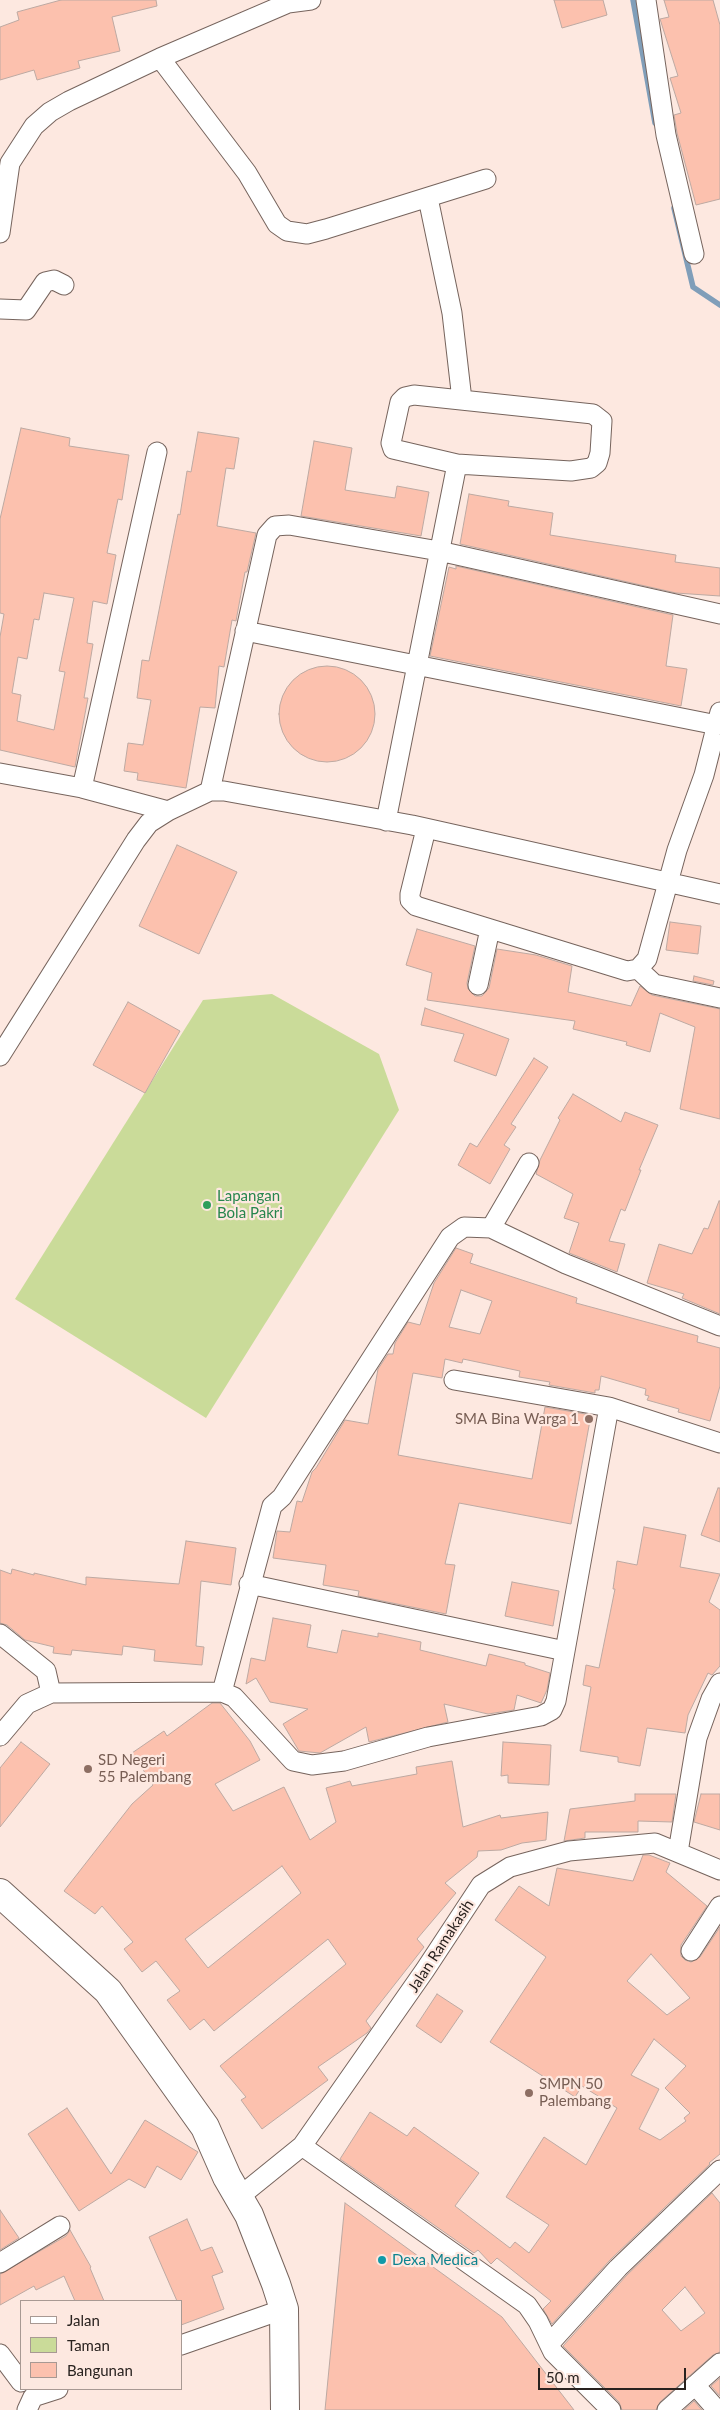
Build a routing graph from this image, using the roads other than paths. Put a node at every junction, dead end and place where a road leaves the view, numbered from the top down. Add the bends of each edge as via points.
1 (311, 0) edge
2 (646, 0) edge
3 (160, 58) junction
4 (5, 162) edge
5 (486, 179) dead end
6 (428, 198) junction
7 (0, 233) edge
8 (694, 254) dead end
9 (64, 285) dead end
10 (0, 309) edge
11 (462, 400) junction
12 (157, 452) dead end
13 (457, 464) junction
14 (439, 551) junction
15 (720, 614) edge
16 (246, 631) junction
17 (416, 666) junction
18 (719, 718) edge
19 (0, 773) edge
20 (712, 777) edge
21 (82, 788) junction
22 (210, 791) junction
23 (168, 811) junction
24 (386, 821) junction
25 (426, 829) junction
26 (669, 882) junction
27 (720, 894) edge
28 (490, 929) junction
29 (638, 969) junction
30 (478, 985) dead end
31 (720, 998) edge
32 (0, 1056) edge
33 (530, 1163) dead end
34 (491, 1228) junction
35 (720, 1326) edge
36 (454, 1380) dead end
37 (609, 1407) junction
38 (720, 1442) edge
39 (249, 1584) junction
40 (0, 1634) edge
41 (565, 1651) junction
42 (720, 1683) edge
43 (222, 1692) junction
44 (51, 1693) junction
45 (0, 1736) edge
46 (678, 1852) junction
47 (720, 1870) edge
48 (0, 1894) edge
49 (720, 1906) edge
50 (691, 1951) dead end
51 (302, 2146) junction
52 (720, 2170) edge
53 (239, 2197) junction
54 (60, 2226) dead end
55 (0, 2263) edge
56 (284, 2309) junction
57 (550, 2343) junction
58 (182, 2345) edge
59 (0, 2354) edge
60 (720, 2363) edge
61 (20, 2381) edge
62 (695, 2385) junction
63 (55, 2390) edge
64 (29, 2399) edge
65 (285, 2410) edge
66 (611, 2410) edge
67 (667, 2410) edge
68 (717, 2410) edge

1 - 3 street via 288,3
2 - 8 street via 666,135
3 - 4 street via 50,112 34,126
3 - 6 street via 247,173 277,224 286,231 307,234
4 - 7 street
5 - 6 street
6 - 11 street via 452,313
9 - 10 street via 54,280 45,282 26,310
11 - 13 street via 414,395 404,397 391,443 393,449 402,452
11 - 13 street via 593,414 602,421 600,453 597,463 580,471
12 - 21 street
13 - 14 street
14 - 15 street
14 - 16 street via 289,525 276,526 267,535
14 - 17 street
16 - 17 street
16 - 22 street
17 - 18 street
17 - 24 street
18 - 20 street
19 - 21 street
20 - 26 street via 677,850
21 - 23 street
22 - 23 street
22 - 24 street
23 - 32 street via 149,823 136,840
24 - 25 street
25 - 26 street
25 - 28 street via 410,900 416,906
26 - 27 street
26 - 29 street via 647,959
28 - 29 street via 627,971
28 - 30 street
29 - 31 street via 654,984
33 - 34 street
34 - 35 street via 566,1264
34 - 39 street via 464,1227 450,1237 282,1497 272,1506
36 - 37 street
37 - 38 street
37 - 41 street
39 - 41 street
39 - 43 street
40 - 44 street via 46,1671
41 - 43 street via 556,1701 552,1710 541,1716 428,1738 344,1761 312,1766 293,1761 234,1697
42 - 46 street via 697,1738
43 - 44 street
44 - 45 street via 27,1704
46 - 47 street, Jalan Ramakasih
46 - 51 street, Jalan Ramakasih via 655,1843 569,1851 510,1867 481,1885
48 - 53 street via 108,1991 205,2127
49 - 50 street
51 - 53 street, Jalan Ramakasih
51 - 57 street via 527,2304
52 - 57 street via 618,2268
53 - 56 street
54 - 55 street
56 - 58 street
56 - 65 street
57 - 66 street via 559,2359
59 - 61 street
60 - 62 street
62 - 67 street
62 - 68 street
63 - 64 street

